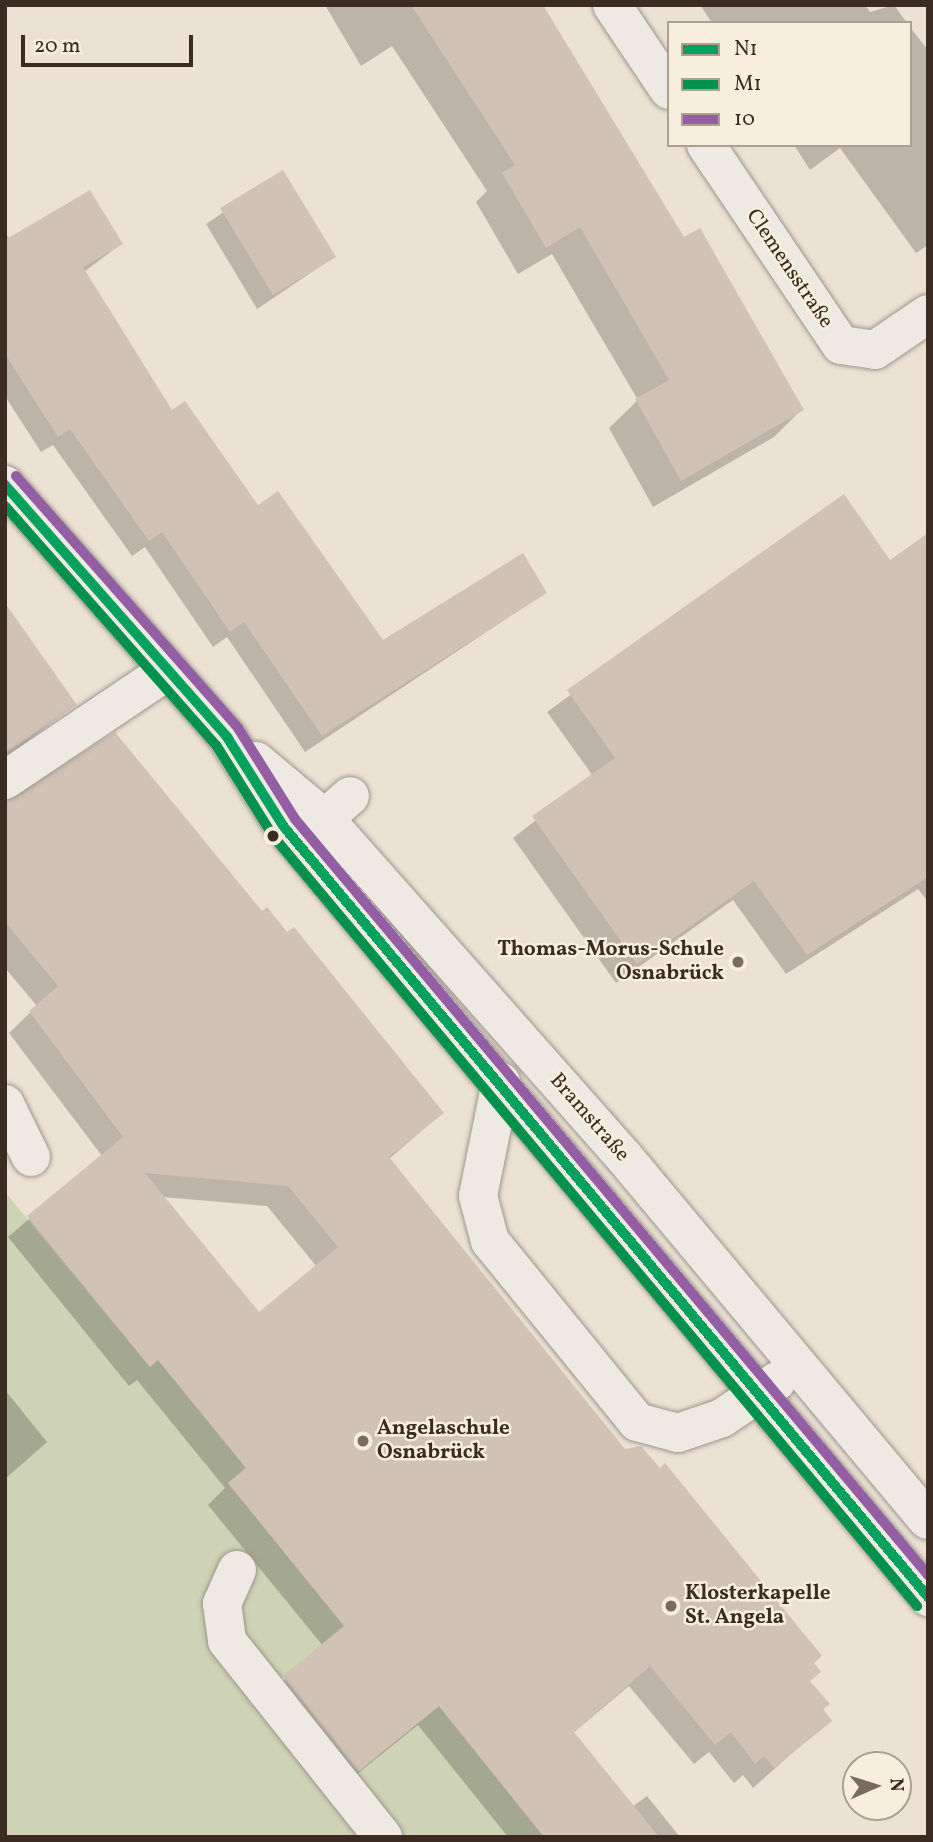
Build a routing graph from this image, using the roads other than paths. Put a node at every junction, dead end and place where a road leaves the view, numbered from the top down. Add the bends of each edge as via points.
1 (612, 5) edge
2 (667, 87) edge
3 (707, 147) edge
4 (928, 314) edge
5 (5, 485) edge
6 (169, 670) junction
7 (5, 780) edge
8 (324, 819) junction
9 (502, 1082) junction
10 (5, 1104) edge
11 (31, 1157) dead end
12 (797, 1365) junction
13 (757, 1397) junction
14 (928, 1520) edge
15 (237, 1570) dead end
16 (928, 1597) edge
17 (383, 1837) edge

1 - 2 street
3 - 4 street, Clemensstraße via 841,345 875,350
5 - 6 street, Bramstraße
6 - 7 street
6 - 8 street, Bramstraße via 228,737
8 - 9 street, Bramstraße
8 - 12 street, Bramstraße via 624,1157
9 - 13 street, Bramstraße
9 - 13 street via 478,1196 490,1241 637,1422 678,1433
10 - 11 street
12 - 13 street
12 - 14 street, Bramstraße
13 - 16 street, Bramstraße
15 - 17 street via 222,1604 227,1641

